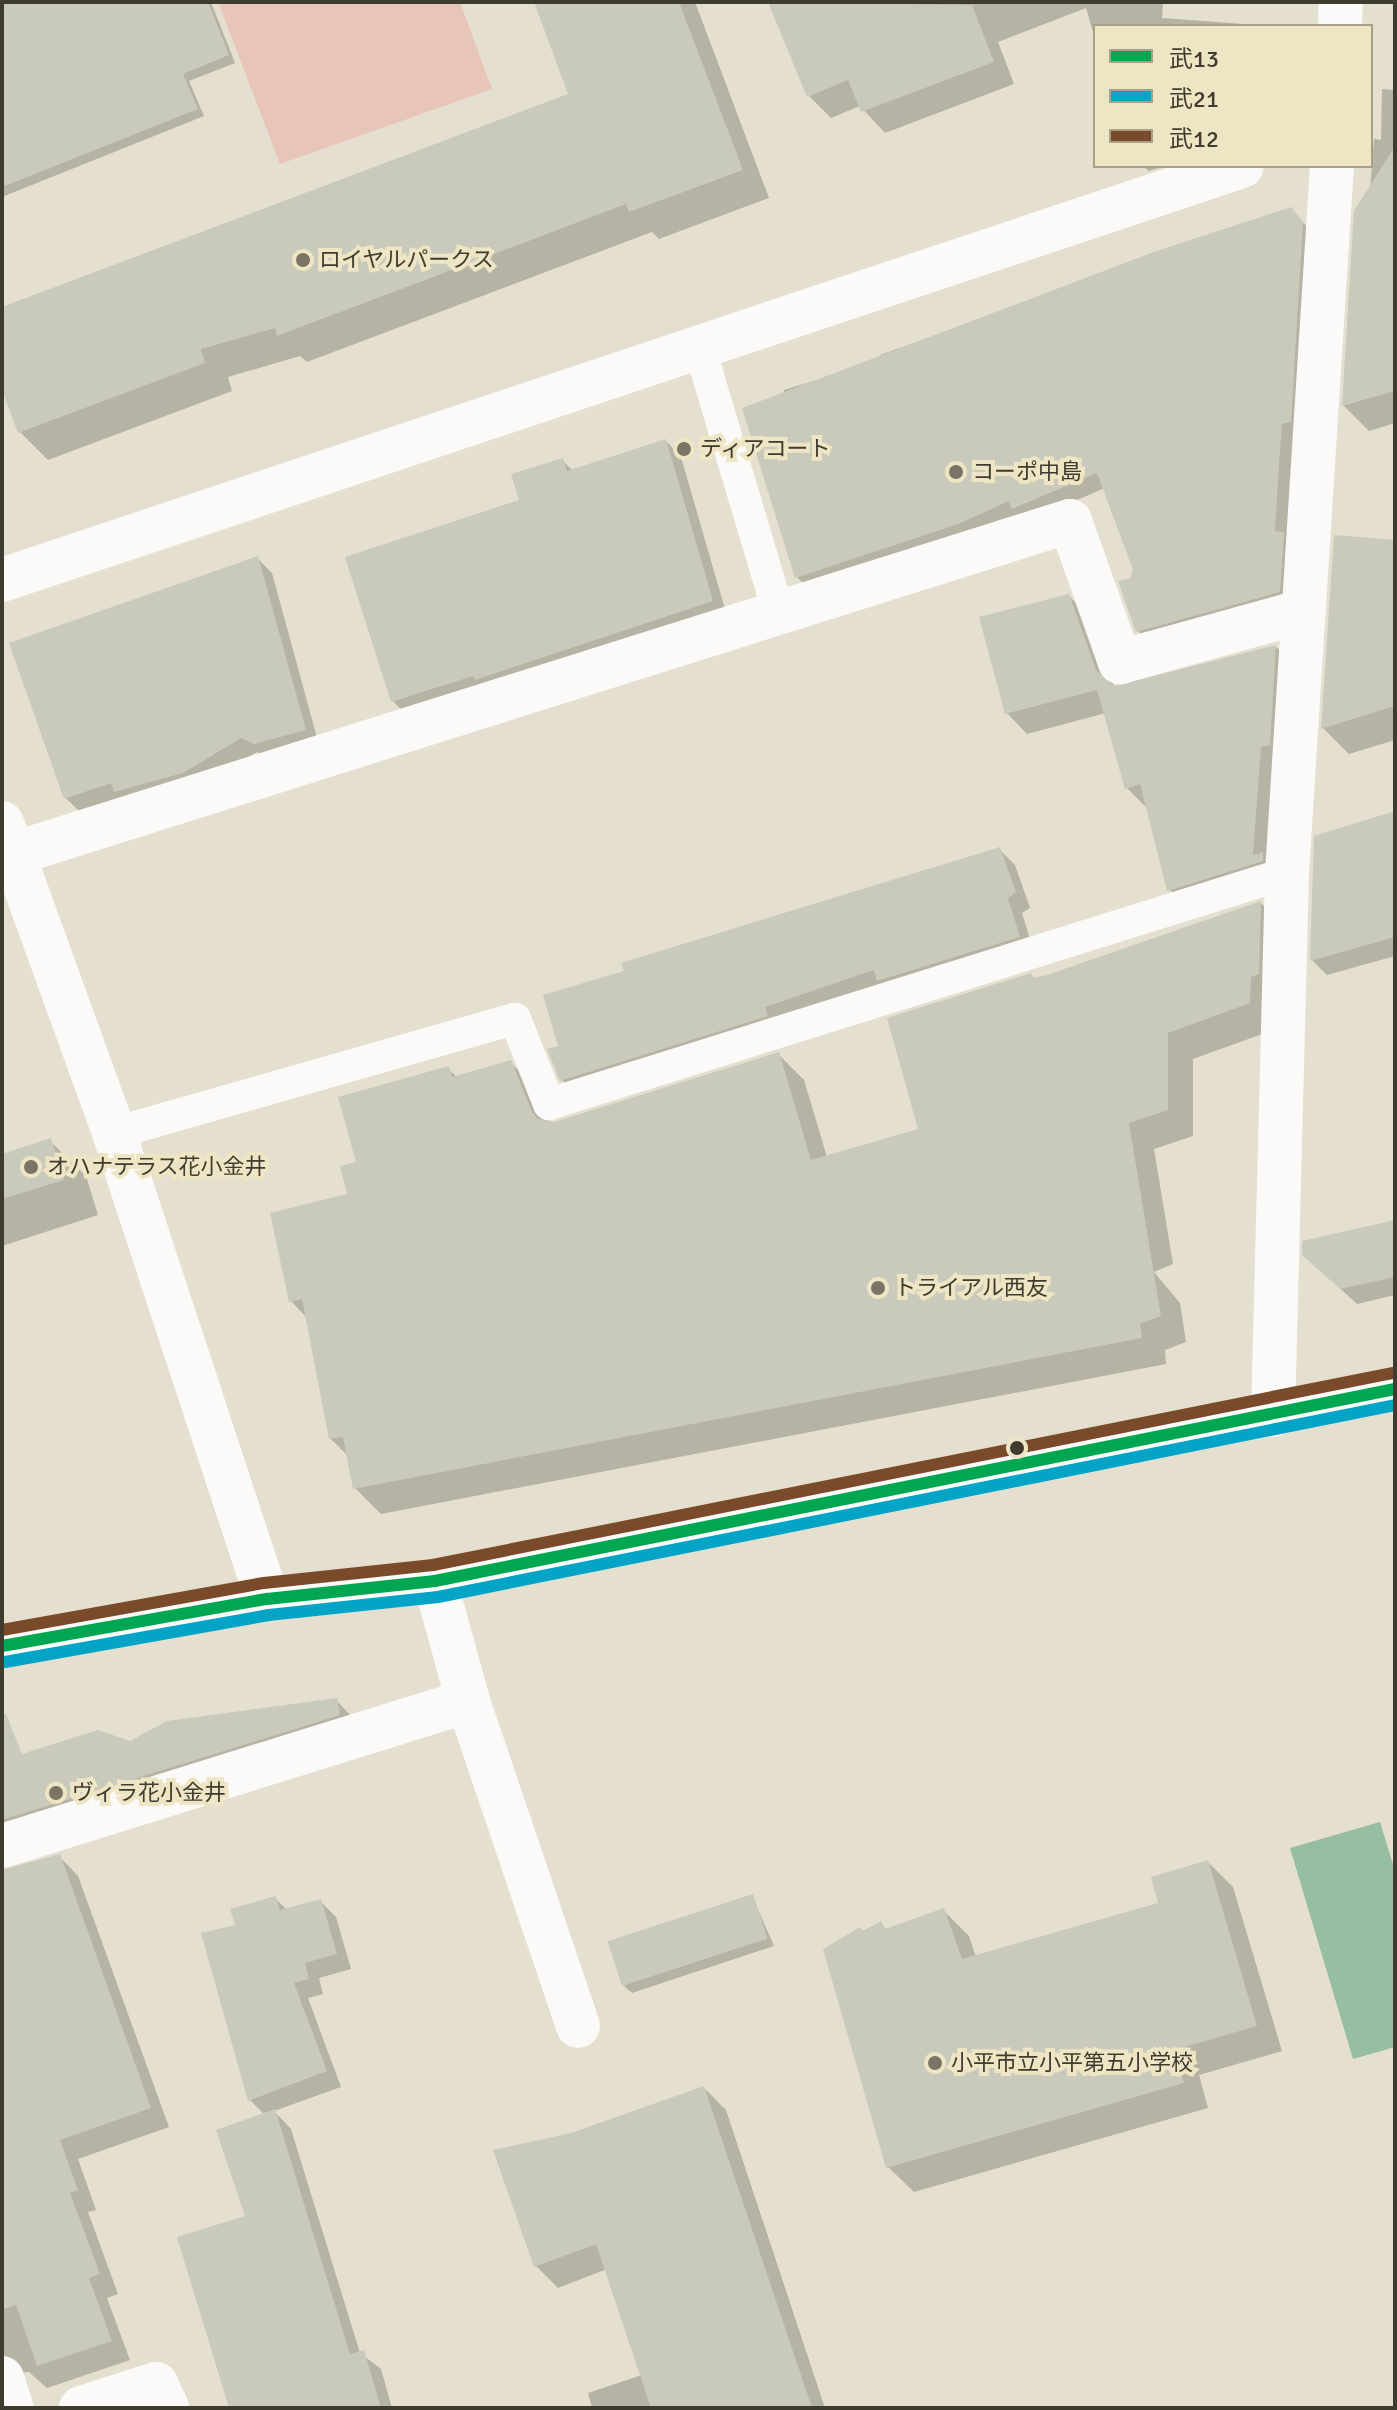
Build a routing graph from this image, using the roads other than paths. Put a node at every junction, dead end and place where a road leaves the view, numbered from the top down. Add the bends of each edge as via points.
1 (1341, 2) edge
2 (1340, 24) edge
3 (1236, 168) edge
4 (1332, 168) edge
5 (700, 349) junction
6 (2, 580) edge
7 (1304, 611) junction
8 (779, 614) junction
9 (8, 839) edge
10 (1287, 873) junction
11 (114, 1133) junction
12 (1395, 1389) edge
13 (1273, 1415) junction
14 (435, 1581) junction
15 (267, 1599) junction
16 (2, 1646) edge
17 (468, 1701) junction
18 (2, 1846) edge
19 (578, 2026) dead end
20 (2, 2378) edge
21 (12, 2408) edge
22 (81, 2408) edge
23 (167, 2408) edge

1 - 2 street
3 - 5 street
4 - 7 street
5 - 6 street
5 - 8 lane
7 - 8 street via 1120,662 1070,521
7 - 10 street
8 - 9 street
9 - 11 street
10 - 11 lane via 549,1104 515,1019
10 - 13 street
11 - 15 street
12 - 13 street
13 - 14 street
14 - 15 street
14 - 17 street
15 - 16 street
17 - 18 street
17 - 19 street
20 - 21 street
22 - 23 street via 156,2384

